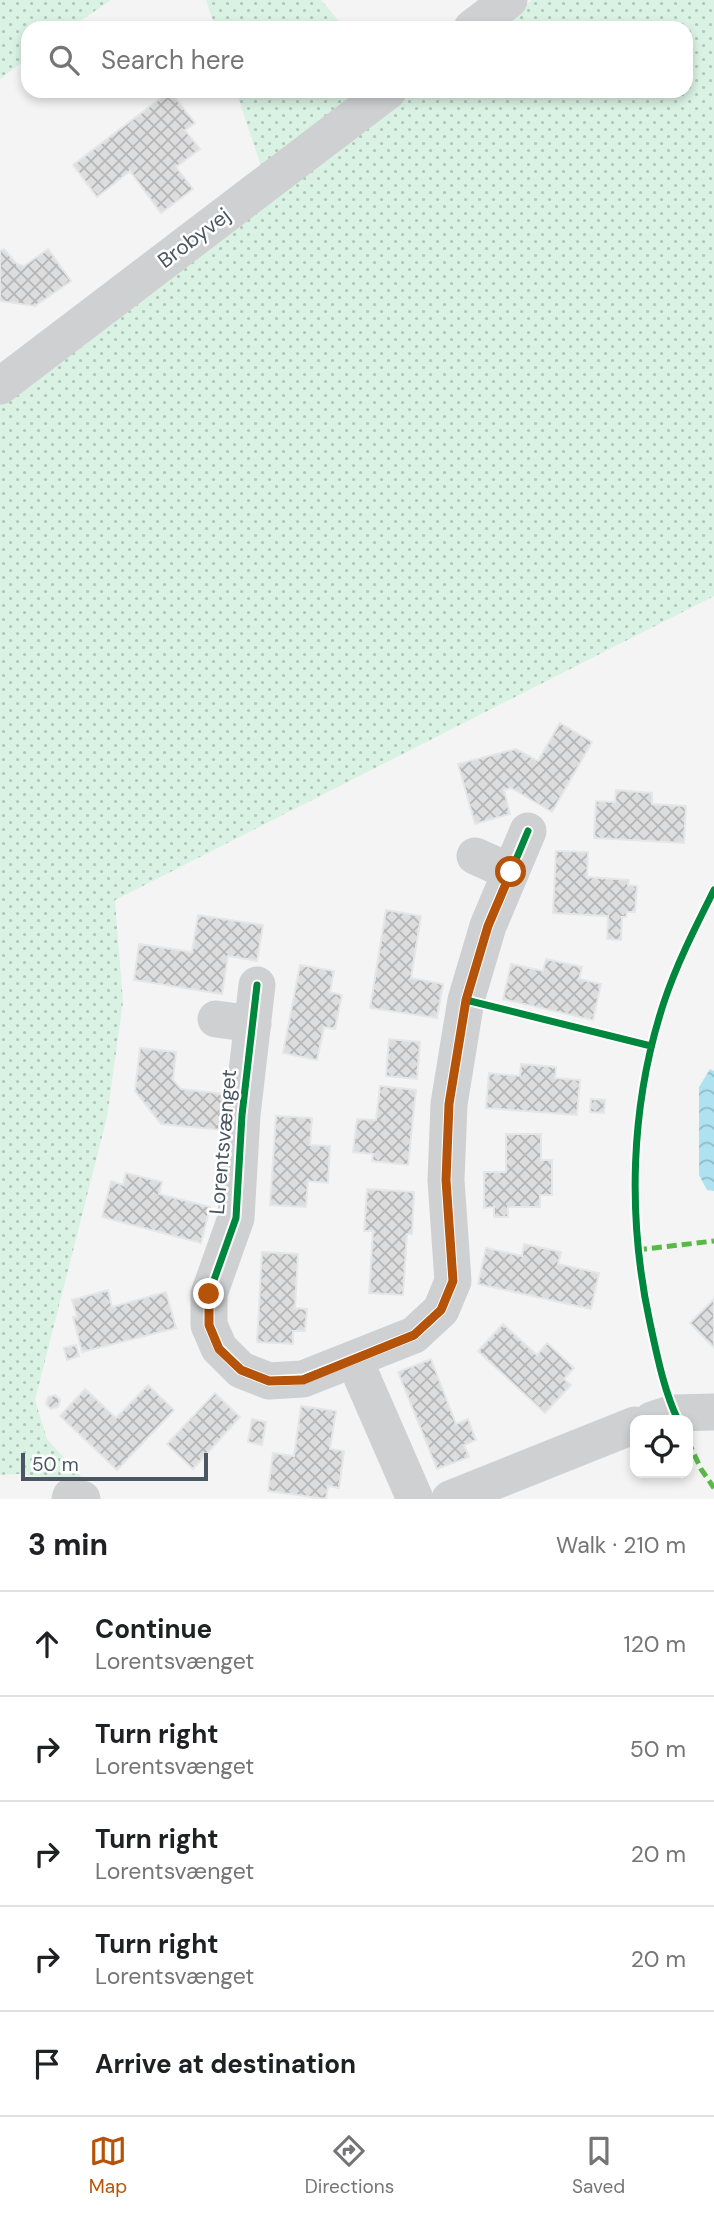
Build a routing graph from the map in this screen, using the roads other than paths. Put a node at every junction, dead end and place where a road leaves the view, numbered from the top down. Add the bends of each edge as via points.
1 (509, 0) edge
2 (481, 21) edge
3 (379, 98) edge
4 (0, 386) edge
5 (528, 831) dead end
6 (475, 856) dead end
7 (511, 872) junction
8 (257, 985) dead end
9 (216, 1019) dead end
10 (253, 1024) junction
11 (354, 1359) junction
12 (714, 1412) edge
13 (668, 1415) edge
14 (630, 1427) edge
15 (415, 1499) edge
16 (450, 1499) edge

1 - 2 street
3 - 4 street, Brobyvej
5 - 7 street, Lorentsvænget
6 - 7 street
7 - 11 street, Lorentsvænget via 488,926 466,1000 449,1104 446,1180 453,1281 441,1310 414,1335
8 - 10 street, Lorentsvænget
9 - 10 street
10 - 11 street, Lorentsvænget via 236,1218 209,1294 209,1325 219,1349 241,1370 269,1381 303,1380
11 - 15 street
12 - 13 street
14 - 16 street

